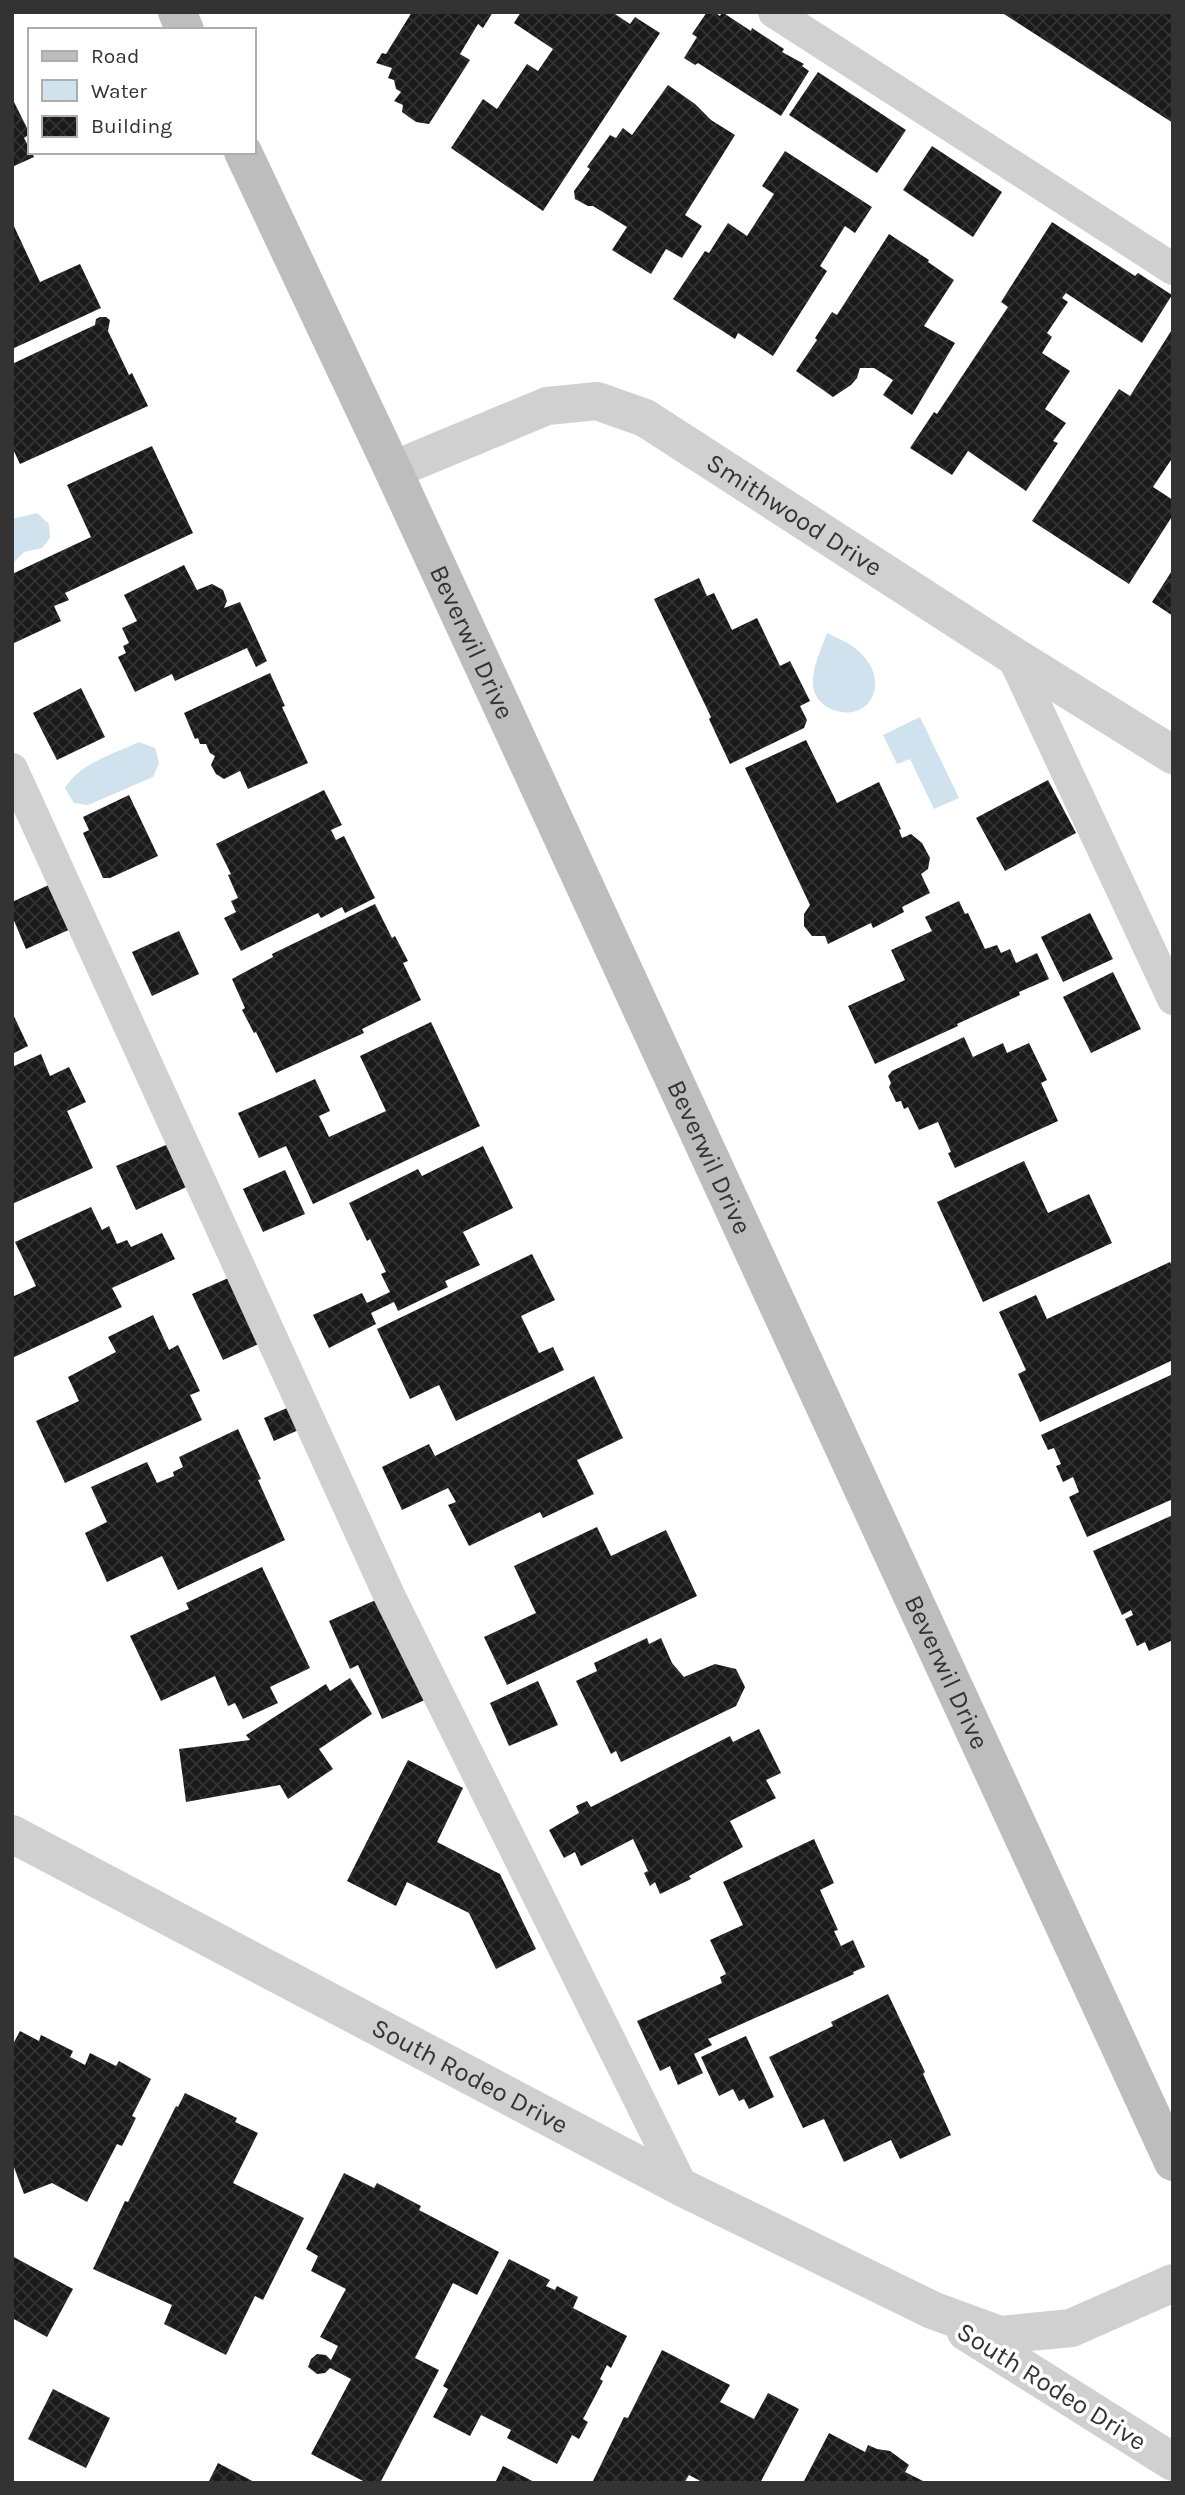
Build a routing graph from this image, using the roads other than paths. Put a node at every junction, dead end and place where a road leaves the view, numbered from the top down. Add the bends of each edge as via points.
1 (177, 12) edge
2 (774, 12) edge
3 (184, 28) edge
4 (244, 154) edge
5 (1173, 269) edge
6 (393, 470) junction
7 (1013, 655) junction
8 (1173, 755) edge
9 (12, 769) edge
10 (1173, 999) edge
11 (12, 1834) edge
12 (1173, 2162) edge
13 (683, 2188) junction
14 (1173, 2283) edge
15 (932, 2311) junction
16 (1173, 2462) edge

1 - 3 street
2 - 5 lane
4 - 6 street, Beverwil Drive
6 - 7 street, Smithwood Drive via 547,406 597,401 645,418
6 - 12 street, Beverwil Drive
7 - 8 street, Smithwood Drive
7 - 10 lane
9 - 13 lane via 389,1595
11 - 13 street, South Rodeo Drive
13 - 15 street, South Rodeo Drive
14 - 15 street, South Rodeo Drive via 1071,2328 1000,2336
15 - 16 street, South Rodeo Drive

